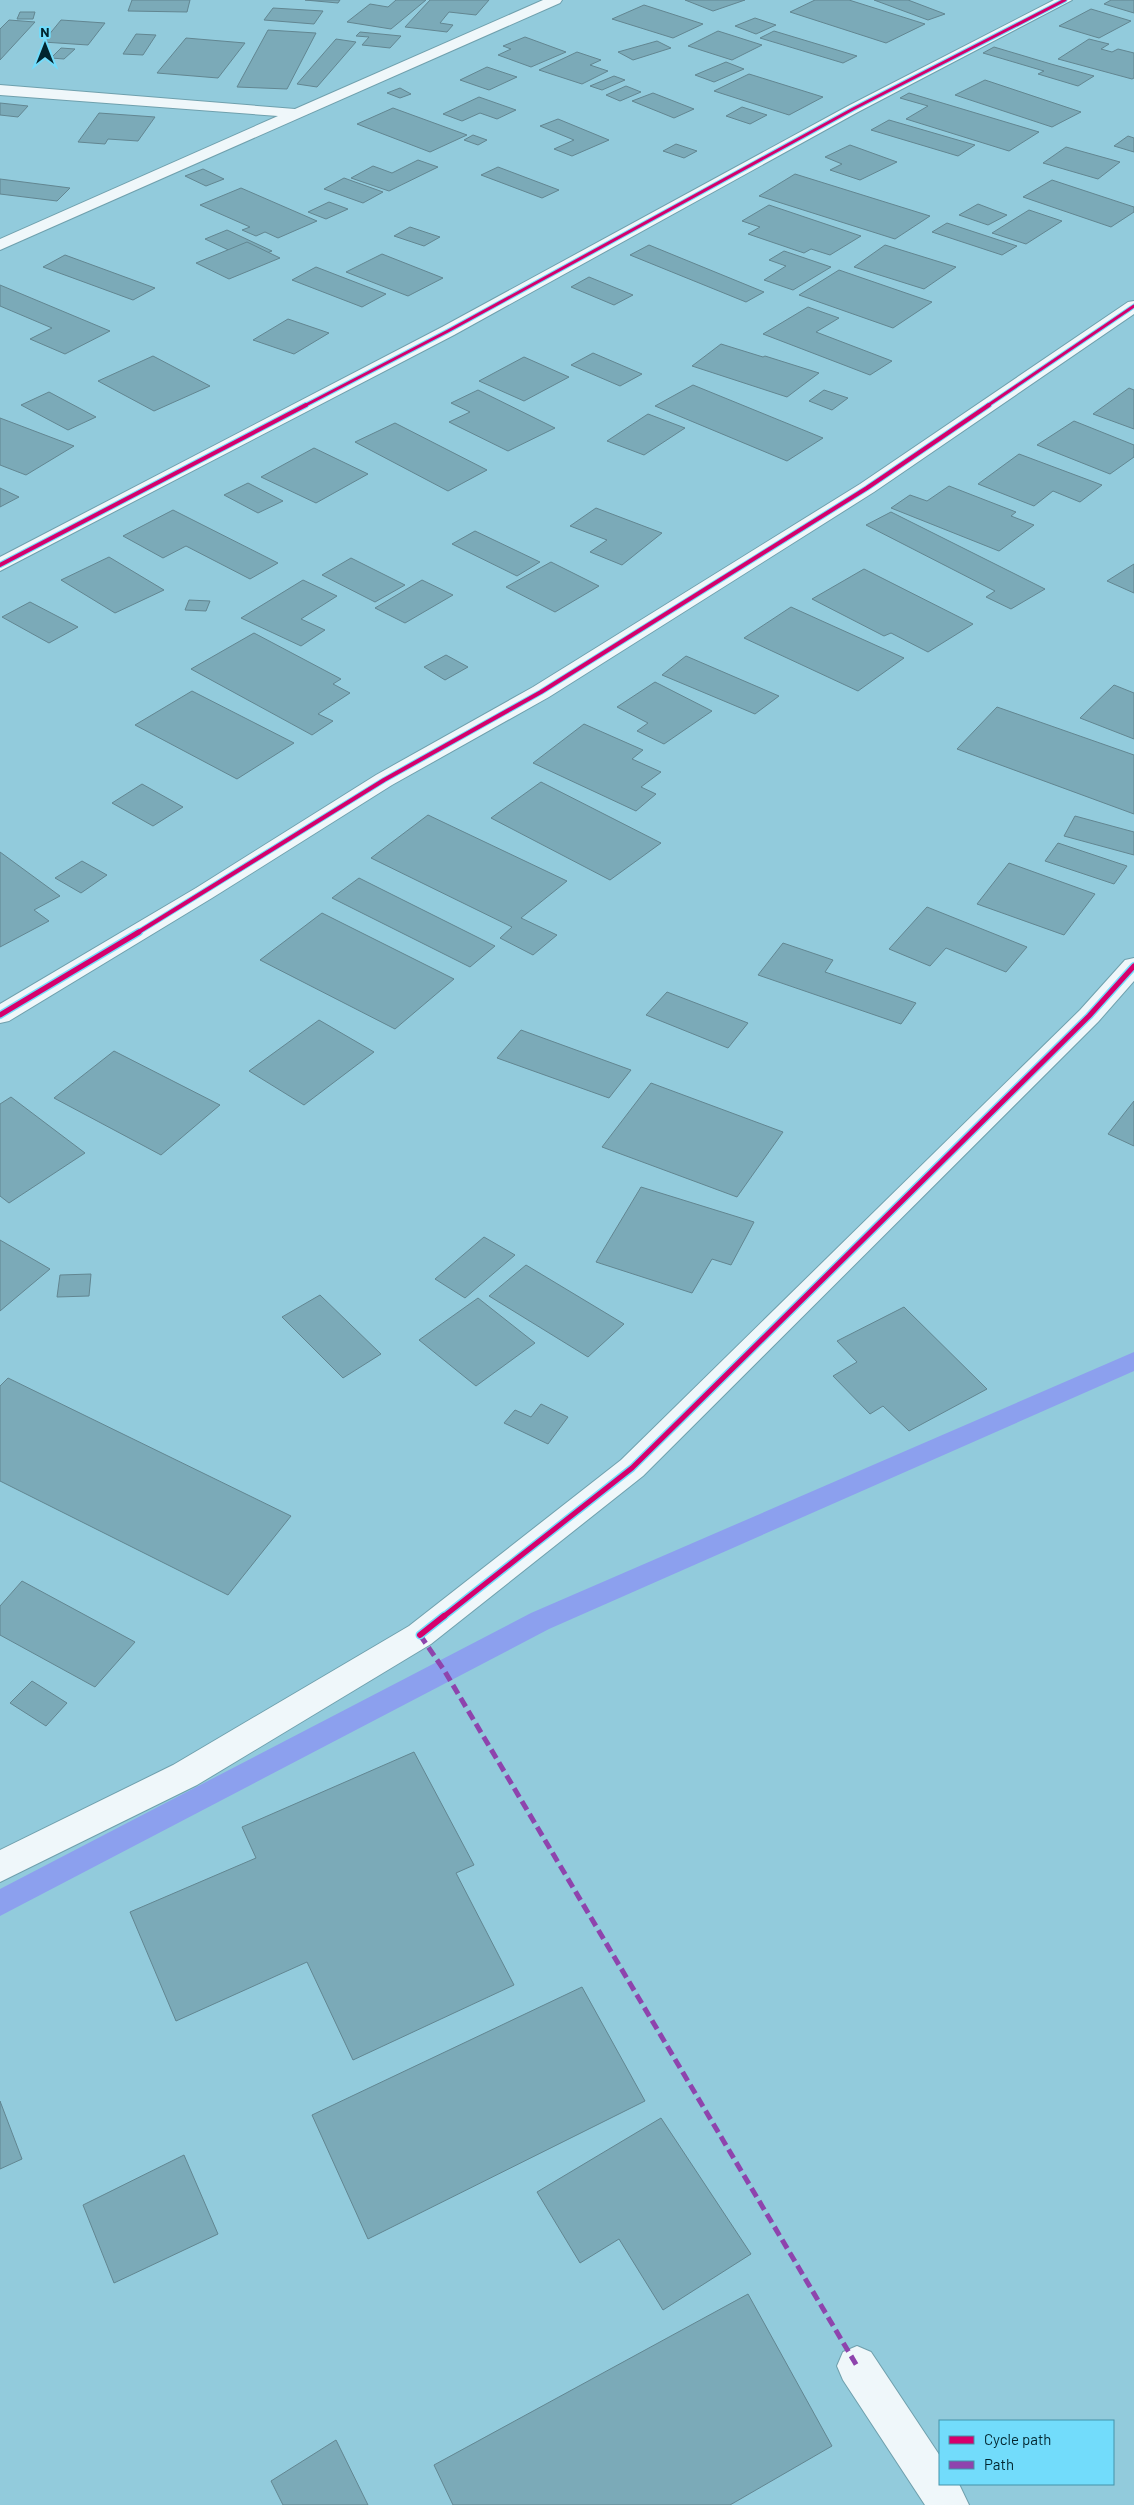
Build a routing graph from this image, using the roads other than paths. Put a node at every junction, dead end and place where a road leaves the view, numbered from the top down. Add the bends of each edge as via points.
1 (555, 0) edge
2 (1065, 0) edge
3 (0, 90) edge
4 (295, 114) junction
5 (0, 245) edge
6 (1134, 306) edge
7 (0, 565) edge
8 (1134, 966) edge
9 (0, 1015) edge
10 (0, 1867) edge
11 (857, 2366) dead end
12 (948, 2505) edge

1 - 4 street
2 - 7 street via 853,109 448,331
3 - 4 street
4 - 5 street
6 - 9 street via 867,488 541,692 384,780
8 - 10 street via 1089,1016 632,1468 420,1635 185,1776
11 - 12 street

